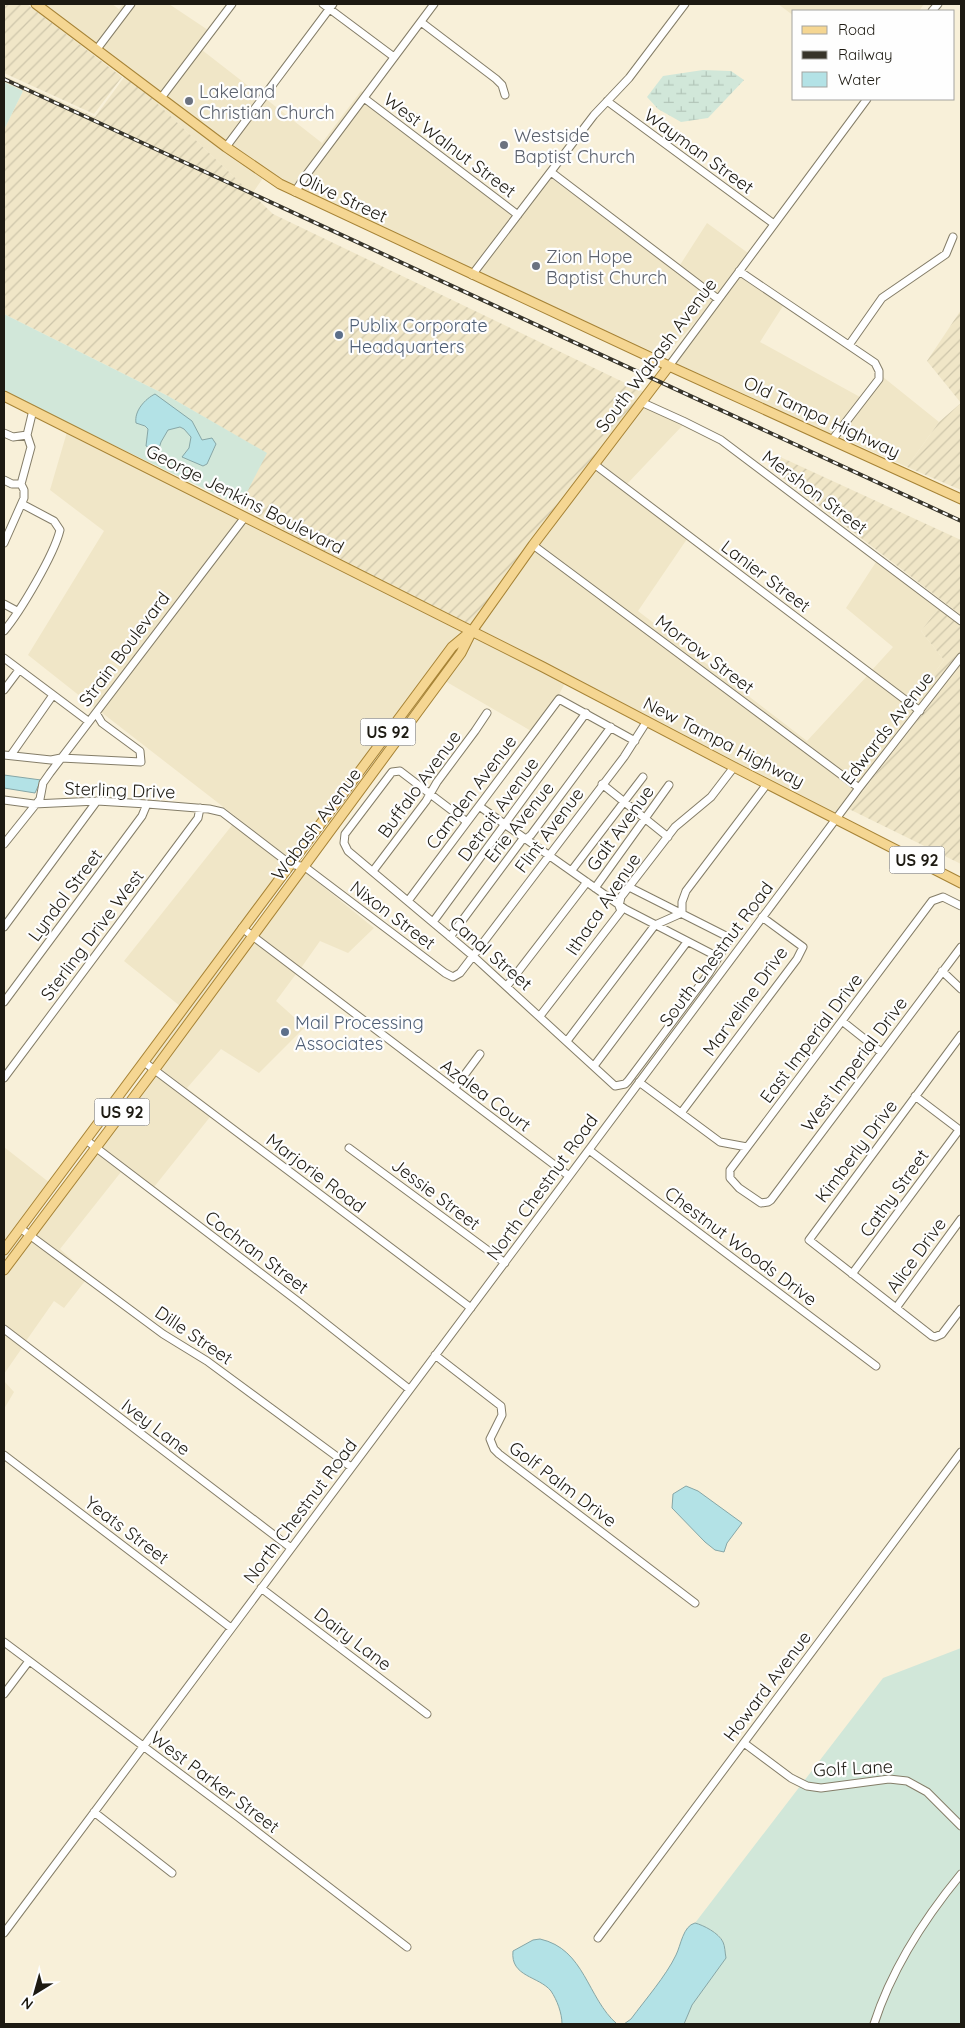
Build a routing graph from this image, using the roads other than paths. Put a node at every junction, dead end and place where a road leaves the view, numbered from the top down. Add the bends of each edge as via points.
1 (36, 4) edge
2 (131, 4) edge
3 (232, 4) edge
4 (323, 4) edge
5 (434, 4) edge
6 (685, 4) edge
7 (332, 6) edge
8 (421, 22) junction
9 (97, 49) junction
10 (394, 57) junction
11 (505, 95) dead end
12 (161, 98) junction
13 (364, 98) junction
14 (866, 100) edge
15 (607, 101) junction
16 (226, 147) junction
17 (551, 172) junction
18 (295, 192) junction
19 (518, 215) junction
20 (774, 224) junction
21 (953, 237) dead end
22 (739, 272) junction
23 (472, 275) junction
24 (718, 299) junction
25 (849, 345) junction
26 (669, 366) junction
27 (4, 396) edge
28 (641, 402) junction
29 (33, 410) junction
30 (4, 433) edge
31 (27, 435) junction
32 (832, 440) junction
33 (594, 464) junction
34 (4, 480) edge
35 (21, 484) junction
36 (961, 499) edge
37 (22, 504) junction
38 (244, 517) junction
39 (4, 543) edge
40 (533, 545) junction
41 (4, 604) edge
42 (17, 611) junction
43 (961, 621) edge
44 (472, 631) junction
45 (4, 632) edge
46 (961, 657) edge
47 (4, 658) edge
48 (19, 670) junction
49 (4, 690) edge
50 (53, 695) junction
51 (920, 710) junction
52 (96, 713) junction
53 (487, 713) dead end
54 (586, 713) junction
55 (88, 721) junction
56 (646, 721) junction
57 (612, 727) junction
58 (635, 740) junction
59 (7, 755) edge
60 (60, 758) junction
61 (734, 767) junction
62 (643, 776) dead end
63 (352, 780) junction
64 (602, 784) junction
65 (767, 784) junction
66 (669, 785) dead end
67 (363, 788) junction
68 (858, 788) junction
69 (430, 794) junction
70 (4, 800) edge
71 (97, 801) junction
72 (624, 801) junction
73 (34, 804) junction
74 (147, 804) junction
75 (479, 806) junction
76 (200, 808) junction
77 (645, 819) junction
78 (837, 819) junction
79 (467, 822) junction
80 (504, 824) junction
81 (668, 836) junction
82 (526, 839) junction
83 (4, 844) edge
84 (549, 856) junction
85 (290, 864) junction
86 (304, 866) junction
87 (572, 870) junction
88 (373, 871) junction
89 (587, 882) junction
90 (961, 883) edge
91 (629, 887) junction
92 (595, 888) junction
93 (408, 901) junction
94 (619, 906) junction
95 (961, 906) edge
96 (682, 913) junction
97 (762, 917) junction
98 (433, 922) junction
99 (655, 925) junction
100 (4, 926) edge
101 (242, 928) junction
102 (253, 936) junction
103 (450, 937) junction
104 (687, 942) junction
105 (961, 947) edge
106 (473, 956) junction
107 (718, 957) junction
108 (942, 971) junction
109 (507, 986) junction
110 (961, 989) edge
111 (4, 1002) edge
112 (540, 1016) junction
113 (842, 1021) junction
114 (961, 1035) edge
115 (567, 1041) junction
116 (881, 1052) junction
117 (480, 1054) dead end
118 (144, 1062) junction
119 (594, 1066) junction
120 (155, 1069) junction
121 (4, 1078) edge
122 (639, 1082) junction
123 (454, 1089) junction
124 (916, 1096) junction
125 (620, 1108) joint
126 (681, 1113) junction
127 (960, 1130) edge
128 (86, 1140) junction
129 (747, 1147) junction
130 (96, 1148) junction
131 (349, 1148) dead end
132 (589, 1150) junction
133 (569, 1176) junction
134 (771, 1200) joint
135 (961, 1219) edge
136 (20, 1228) junction
137 (30, 1236) junction
138 (4, 1250) edge
139 (505, 1263) junction
140 (4, 1270) edge
141 (852, 1274) junction
142 (471, 1308) junction
143 (896, 1308) junction
144 (961, 1309) edge
145 (4, 1329) edge
146 (435, 1355) junction
147 (876, 1366) dead end
148 (409, 1389) junction
149 (961, 1452) edge
150 (4, 1455) edge
151 (351, 1467) junction
152 (291, 1548) junction
153 (261, 1588) junction
154 (695, 1603) dead end
155 (231, 1628) junction
156 (4, 1642) edge
157 (29, 1661) junction
158 (4, 1694) edge
159 (427, 1714) dead end
160 (744, 1743) junction
161 (143, 1746) junction
162 (94, 1812) junction
163 (961, 1826) edge
164 (172, 1873) dead end
165 (961, 1874) edge
166 (4, 1933) edge
167 (598, 1938) dead end
168 (407, 1947) dead end
169 (874, 2024) edge

1 - 9 main road, Olive Street
2 - 9 street
3 - 12 street
4 - 7 street
5 - 8 street
6 - 15 street via 629,78
7 - 10 street
7 - 16 street
8 - 10 street
8 - 11 street via 496,79
9 - 12 main road, Olive Street
10 - 13 street
12 - 16 main road, Olive Street
13 - 18 street
13 - 19 street, West Walnut Street
14 - 20 street, South Wabash Avenue
15 - 17 street
15 - 20 street, Wayman Street
16 - 18 main road, Olive Street
17 - 19 street
17 - 24 street
18 - 23 main road, Olive Street
19 - 23 street
20 - 22 street, South Wabash Avenue
21 - 25 street via 946,254 882,298
22 - 24 street, South Wabash Avenue
22 - 25 street
23 - 26 main road, Olive Street
24 - 26 street, South Wabash Avenue
25 - 32 street via 875,363 880,371 879,379
26 - 28 main road, South Wabash Avenue
26 - 32 main road, Old Tampa Highway
27 - 29 main road, George Jenkins Boulevard
28 - 33 main road, South Wabash Avenue
28 - 43 street, Mershon Street via 720,440
29 - 31 street
29 - 38 main road, George Jenkins Boulevard
30 - 31 street via 13,438
31 - 35 street via 31,447
32 - 36 main road, Old Tampa Highway
33 - 40 main road, South Wabash Avenue
33 - 51 street, Lanier Street
34 - 35 street
35 - 37 street via 24,490
37 - 39 street
37 - 42 street via 54,521 60,530 36,581
38 - 44 main road, George Jenkins Boulevard
38 - 52 street, Strain Boulevard
40 - 44 main road, South Wabash Avenue
40 - 68 street, Morrow Street
41 - 42 street
42 - 45 street
44 - 56 main road, New Tampa Highway / US 92
44 - 63 main road, Wabash Avenue / US 92 via 452,647
44 - 67 main road, Wabash Avenue / US 92 via 461,653
46 - 51 street, Edwards Avenue
47 - 48 street
48 - 49 street
48 - 50 street
50 - 55 street
50 - 59 street
51 - 68 street, Edwards Avenue
52 - 55 street, Strain Boulevard
52 - 60 street via 102,723 140,751 140,762
53 - 69 street, Buffalo Avenue
54 - 57 street
54 - 75 street, Camden Avenue via 559,699
54 - 80 street, Detroit Avenue
55 - 60 street, Strain Boulevard
56 - 58 street, Flint Avenue
56 - 61 main road, New Tampa Highway / US 92
57 - 58 street
57 - 82 street, Erie Avenue
58 - 64 street, Flint Avenue
59 - 60 street via 51,760
60 - 73 street, Strain Boulevard
61 - 65 main road, New Tampa Highway / US 92
61 - 81 street, Ithaca Avenue via 711,797
62 - 72 street
63 - 67 main road
63 - 85 main road, Wabash Avenue / US 92
64 - 72 street
64 - 84 street, Flint Avenue
65 - 78 main road, New Tampa Highway / US 92
65 - 96 street via 686,891
66 - 77 street, Galt Avenue
67 - 86 main road, Wabash Avenue / US 92
68 - 78 street, Edwards Avenue
69 - 79 street
69 - 88 street, Buffalo Avenue
69 - 88 street, Canal Street via 400,772 389,774 345,834 348,851
70 - 73 street, Sterling Drive
71 - 73 street, Sterling Drive
71 - 74 street, Sterling Drive
71 - 100 street
72 - 77 street
72 - 87 street
73 - 83 street, Strain Boulevard
74 - 76 street, Sterling Drive
74 - 111 street, Lyndol Street via 142,816
75 - 79 street, Camden Avenue
75 - 80 street
76 - 85 street, Sterling Drive via 222,812
76 - 121 street, Sterling Drive West via 198,818
77 - 81 street
77 - 92 street, Galt Avenue
78 - 90 main road, New Tampa Highway / US 92
78 - 97 street, South Chestnut Road
79 - 93 street, Camden Avenue
80 - 82 street
80 - 98 street, Detroit Avenue
81 - 91 street, Ithaca Avenue
82 - 84 street
82 - 103 street, Erie Avenue via 522,840
84 - 87 street
84 - 106 street, Flint Avenue
85 - 86 street, Nixon Street
85 - 101 main road, Wabash Avenue / US 92
86 - 102 main road, Wabash Avenue / US 92
86 - 106 street, Nixon Street via 449,976 457,975
87 - 89 street
88 - 93 street, Canal Street
89 - 92 street
89 - 109 street
91 - 94 street, Ithaca Avenue
91 - 96 street
92 - 94 street
93 - 98 street, Canal Street
94 - 99 street
94 - 112 street, Ithaca Avenue via 620,911
95 - 113 street, East Imperial Drive via 943,897 934,898
96 - 99 street
96 - 107 street via 730,938
97 - 122 street, South Chestnut Road
97 - 126 street, Marveline Drive via 803,947
98 - 103 street, Canal Street
99 - 104 street
99 - 115 street
101 - 102 street, Azalea Court
101 - 118 main road, Wabash Avenue / US 92
102 - 120 main road, Wabash Avenue / US 92
102 - 123 street, Azalea Court
103 - 106 street, Canal Street
104 - 107 street
104 - 119 street
105 - 108 street, West Imperial Drive
106 - 109 street, Canal Street
107 - 119 street, Canal Street via 628,1081 618,1086 611,1084
108 - 110 street
108 - 116 street, West Imperial Drive
109 - 112 street, Canal Street
112 - 115 street, Canal Street
113 - 116 street
113 - 129 street, East Imperial Drive
114 - 124 street, Kimberly Drive
115 - 119 street, Canal Street
116 - 134 street, West Imperial Drive
117 - 123 street
118 - 120 street, Marjorie Road
118 - 128 main road, Wabash Avenue / US 92
120 - 130 main road, Wabash Avenue / US 92
120 - 142 street, Marjorie Road
122 - 125 street, South Chestnut Road
122 - 126 street
123 - 133 street, Azalea Court
124 - 127 street
124 - 141 street, Kimberly Drive via 809,1240
125 - 132 street, North Chestnut Road
126 - 129 street via 720,1142
127 - 141 street, Cathy Street
128 - 130 street, Cochran Street
128 - 136 main road, Wabash Avenue / US 92
129 - 134 street, East Imperial Drive via 730,1170 730,1178 757,1201 765,1203
130 - 137 main road, Wabash Avenue / US 92
130 - 148 street, Cochran Street
131 - 139 street, Jessie Street
132 - 133 street, North Chestnut Road
132 - 147 street, Chestnut Woods Drive
133 - 139 street, North Chestnut Road
135 - 143 street, Alice Drive
136 - 137 street, Dille Street
136 - 138 main road, Wabash Avenue / US 92
137 - 140 main road, Wabash Avenue / US 92
137 - 151 street, Dille Street
139 - 142 street, North Chestnut Road
141 - 143 street
142 - 146 street, North Chestnut Road
143 - 144 street via 935,1338 942,1334
145 - 152 street, Ivey Lane
146 - 148 street, North Chestnut Road
146 - 154 street, Golf Palm Drive via 501,1406 500,1420 490,1439 499,1454
148 - 151 street, North Chestnut Road
149 - 160 street, Howard Avenue
150 - 155 street, Yeats Street
151 - 152 street, North Chestnut Road
152 - 153 street, North Chestnut Road
153 - 155 street, North Chestnut Road
153 - 159 street, Dairy Lane
155 - 161 street, North Chestnut Road
156 - 157 street, West Parker Street
157 - 158 street
157 - 161 street, West Parker Street
160 - 163 street, Golf Lane via 806,1786 821,1788 889,1779 907,1781 927,1792
160 - 167 street, Howard Avenue
161 - 162 street, North Chestnut Road
161 - 168 street, West Parker Street
162 - 164 street
162 - 166 street, North Chestnut Road
165 - 169 street via 934,1908 907,1951

